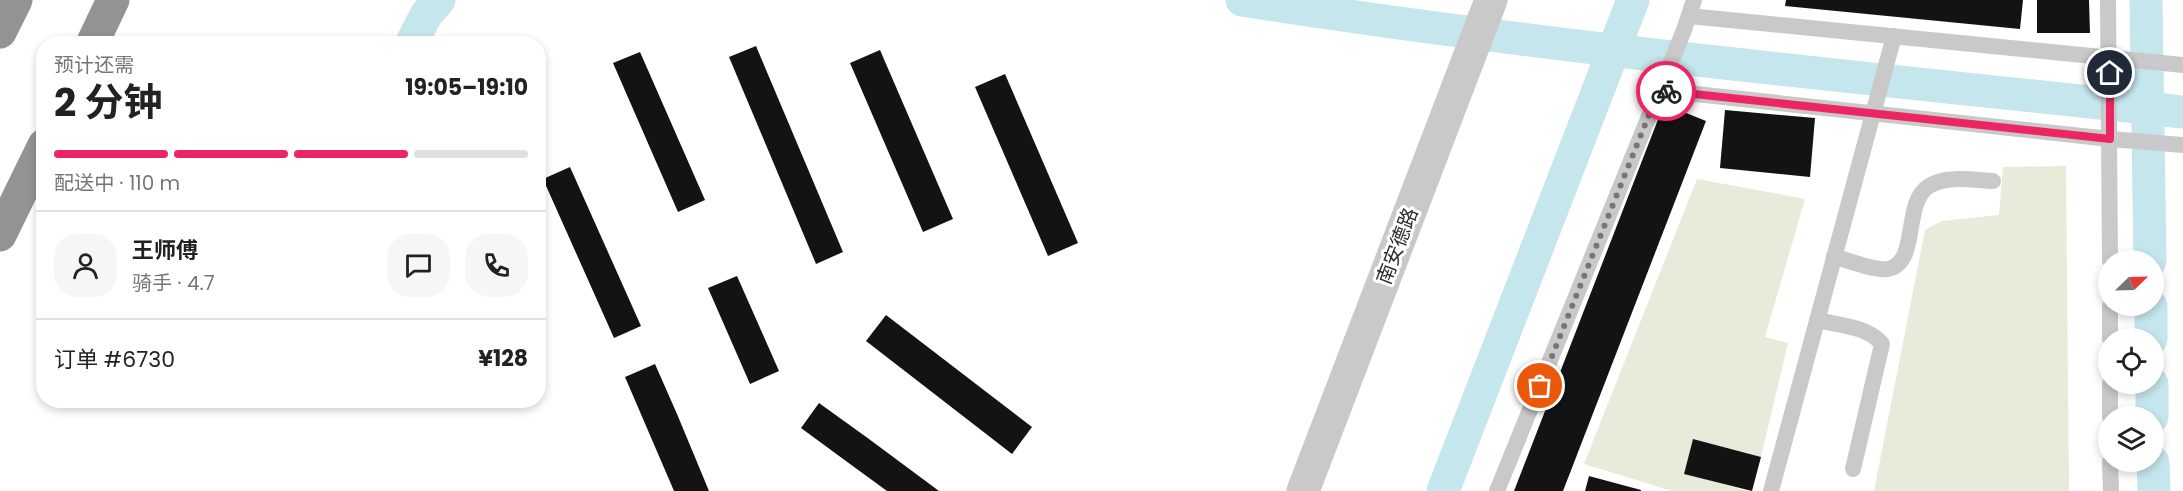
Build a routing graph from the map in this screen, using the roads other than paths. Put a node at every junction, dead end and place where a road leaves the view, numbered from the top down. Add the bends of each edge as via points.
1 (16, 0) edge
2 (113, 0) edge
3 (1491, 0) edge
4 (2108, 0) edge
5 (1689, 15) edge
6 (0, 33) edge
7 (96, 36) edge
8 (1892, 43) junction
9 (2114, 63) junction
10 (2183, 65) edge
11 (1662, 84) junction
12 (1874, 106) junction
13 (2115, 134) junction
14 (2183, 145) edge
15 (36, 161) edge
16 (1993, 181) dead end
17 (0, 235) edge
18 (2110, 250) edge
19 (1834, 256) junction
20 (1817, 320) junction
21 (1853, 469) dead end
22 (2110, 472) edge
23 (1303, 491) edge
24 (1497, 491) edge
25 (1771, 491) edge
26 (2110, 491) edge

1 - 6 highway
2 - 7 highway
3 - 23 street, 南安德路
4 - 9 lane
5 - 8 lane
5 - 11 lane
8 - 9 lane
8 - 12 lane
9 - 10 lane
9 - 13 lane
11 - 12 lane
11 - 24 lane
12 - 13 lane
12 - 19 lane
13 - 14 lane
13 - 18 lane
15 - 17 highway
16 - 19 lane via 1961,179 1930,185 1915,204 1906,250 1895,266 1885,269
19 - 20 lane
20 - 21 lane via 1867,332 1882,344
20 - 25 lane
22 - 26 lane

